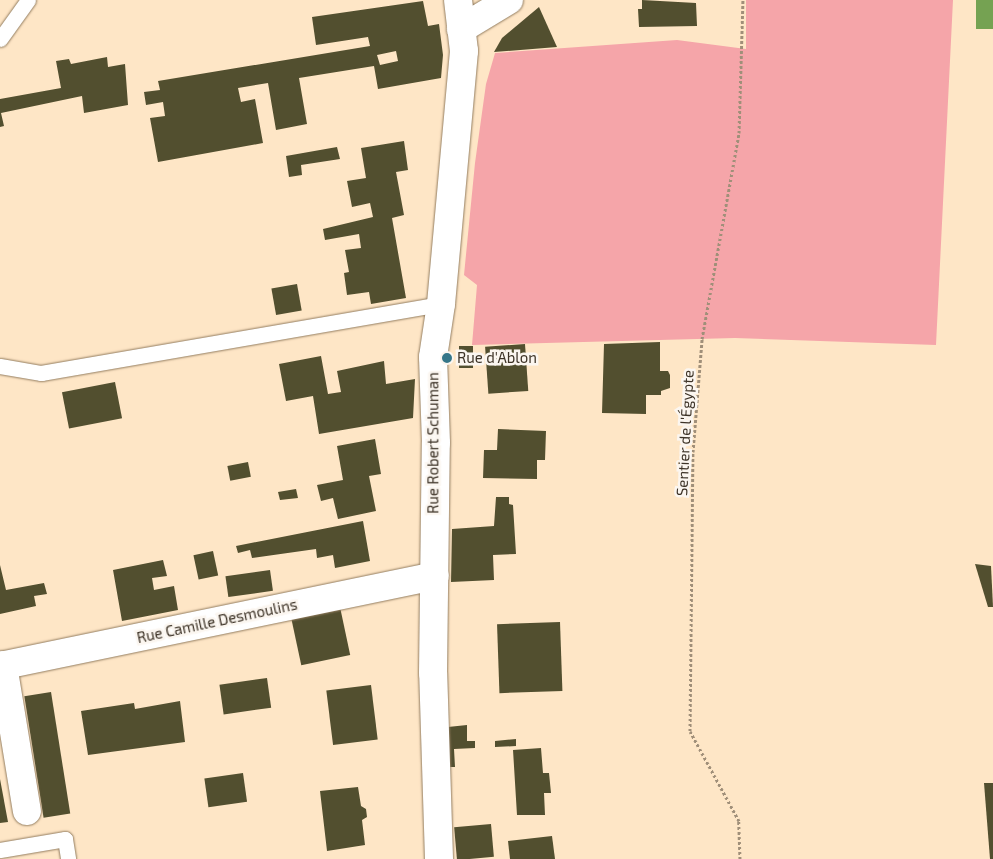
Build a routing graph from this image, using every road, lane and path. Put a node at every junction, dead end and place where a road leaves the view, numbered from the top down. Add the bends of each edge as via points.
1 (28, 0) edge
2 (458, 0) edge
3 (509, 0) edge
4 (743, 0) edge
5 (462, 29) junction
6 (0, 39) edge
7 (441, 304) junction
8 (0, 366) edge
9 (435, 576) junction
10 (1, 666) edge
11 (27, 811) dead end
12 (0, 850) edge
13 (68, 859) edge
14 (439, 859) edge
15 (740, 859) edge

1 - 6 lane
2 - 5 street, Rue Robert Schuman
3 - 5 street
4 - 15 path, Sentier de l'Égypte via 739,133 702,339 693,452 690,731 739,820
5 - 7 street, Rue Robert Schuman via 464,51
7 - 8 lane via 41,373
7 - 9 street, Rue Robert Schuman via 433,357
9 - 10 street, Rue Camille Desmoulins
9 - 14 street, Rue Robert Schuman via 433,673
10 - 11 street
12 - 13 lane via 65,839

